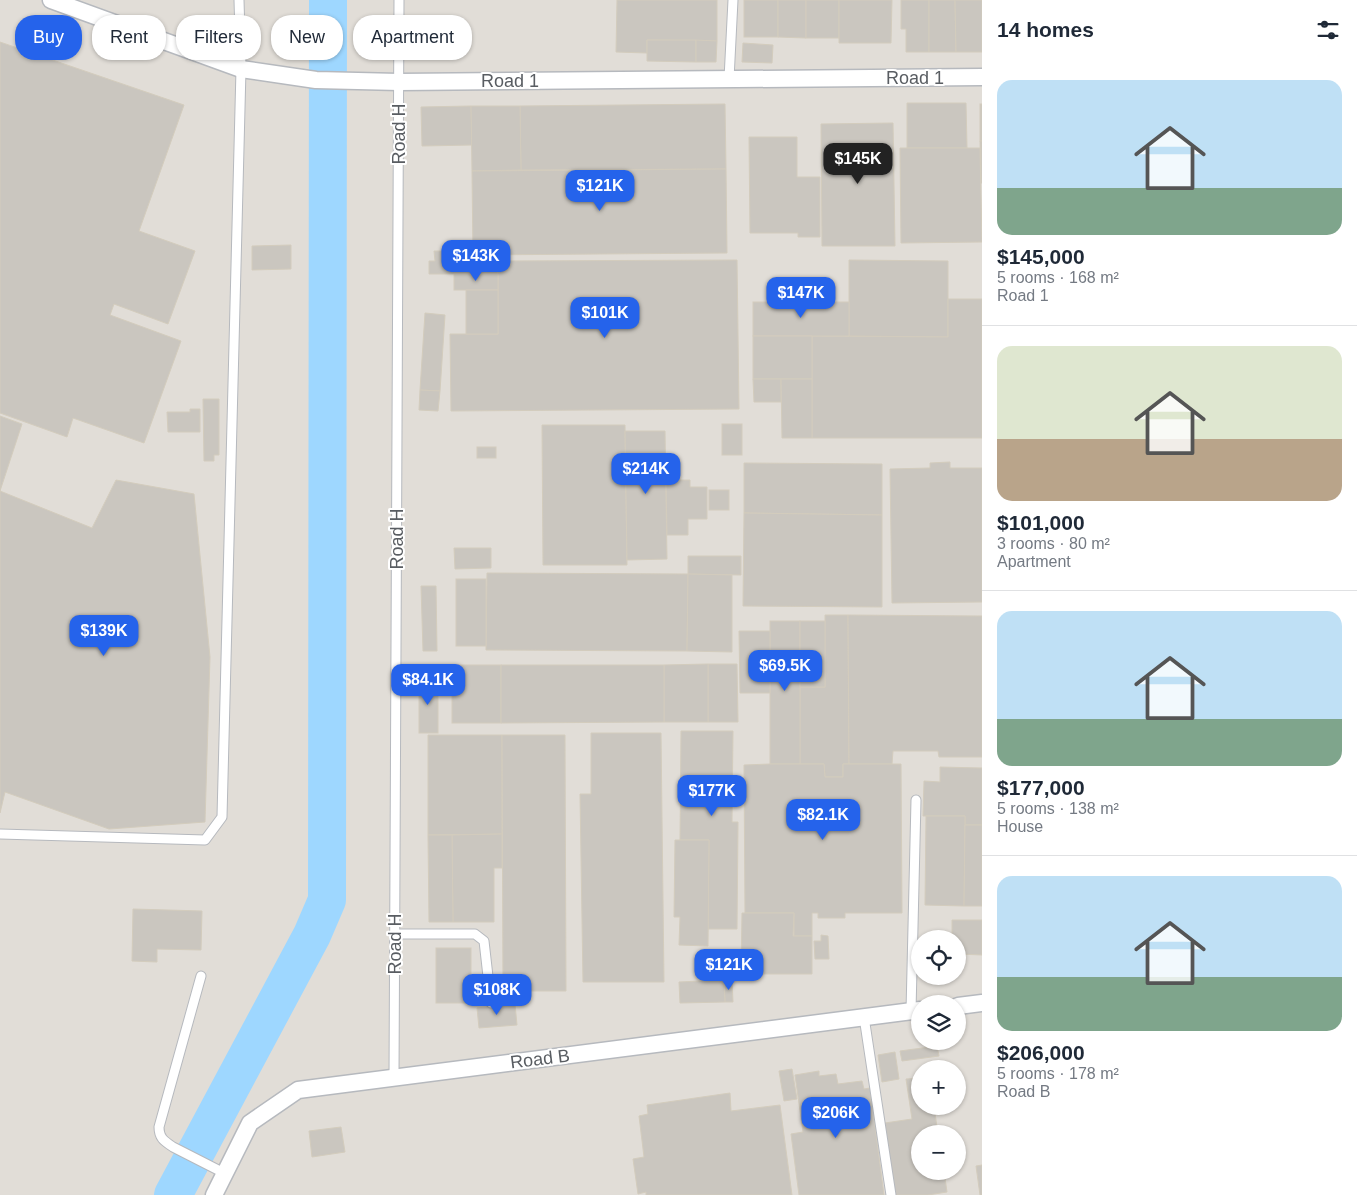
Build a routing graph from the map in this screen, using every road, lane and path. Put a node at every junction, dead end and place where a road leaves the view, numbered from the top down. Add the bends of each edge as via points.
1 (51, 0) edge
2 (239, 0) edge
3 (399, 0) edge
4 (732, 0) edge
5 (241, 69) junction
6 (982, 77) edge
7 (729, 79) junction
8 (399, 82) junction
9 (916, 800) dead end
10 (0, 834) edge
11 (395, 934) junction
12 (202, 976) dead end
13 (916, 995) edge
14 (982, 1002) edge
15 (491, 1003) dead end
16 (966, 1005) edge
17 (911, 1012) edge
18 (864, 1018) junction
19 (394, 1077) junction
20 (219, 1171) junction
21 (214, 1195) edge
22 (891, 1195) edge

1 - 5 street, Road 1
2 - 5 lane
3 - 8 lane, Road H
4 - 7 lane
5 - 8 street, Road 1 via 316,80
5 - 10 lane via 222,817 205,840
6 - 7 street, Road 1
7 - 8 street, Road 1
8 - 11 lane, Road H
9 - 13 lane
11 - 15 lane via 479,936 484,941
11 - 19 lane, Road H
12 - 20 lane via 159,1135 164,1142
14 - 16 street
17 - 18 street, Road B
18 - 19 street, Road B
18 - 22 lane
19 - 20 street, Road B via 298,1090 250,1123
20 - 21 street, Road B

